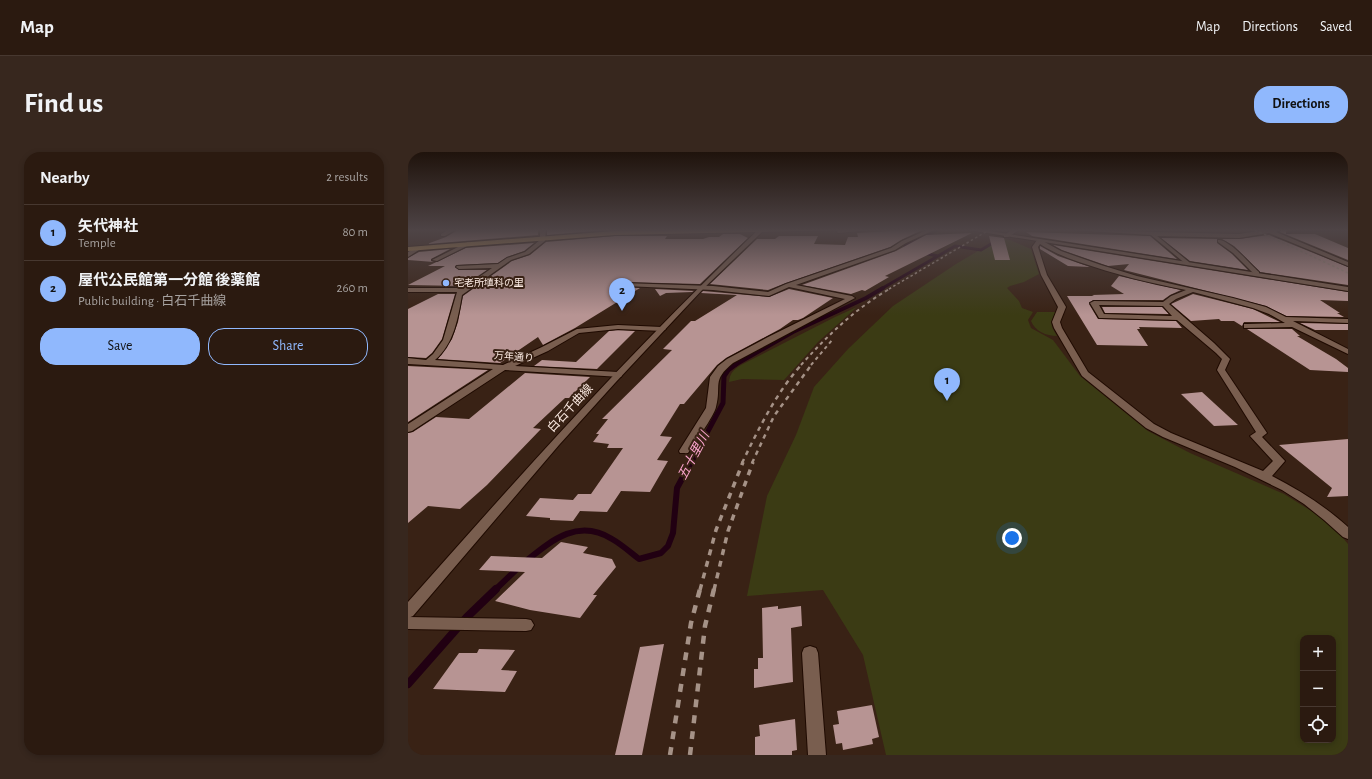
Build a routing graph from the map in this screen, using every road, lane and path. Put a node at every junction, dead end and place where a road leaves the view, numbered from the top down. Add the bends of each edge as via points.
1 (439, 258) edge
2 (512, 258) edge
3 (732, 258) edge
4 (866, 258) edge
5 (1038, 258) edge
6 (1074, 258) edge
7 (1154, 258) edge
8 (1180, 258) edge
9 (1240, 258) edge
10 (1334, 258) edge
11 (435, 260) dead end
12 (1186, 263) junction
13 (1348, 264) edge
14 (499, 266) junction
15 (458, 267) dead end
16 (1257, 274) junction
17 (625, 284) dead end
18 (788, 285) junction
19 (701, 288) junction
20 (1348, 289) edge
21 (408, 290) edge
22 (464, 290) junction
23 (1192, 290) junction
24 (1165, 304) junction
25 (1177, 318) junction
26 (1286, 319) junction
27 (1348, 321) edge
28 (1293, 325) junction
29 (1247, 326) dead end
30 (662, 328) junction
31 (1348, 352) edge
32 (408, 361) edge
33 (428, 362) junction
34 (505, 368) junction
35 (618, 375) junction
36 (408, 429) edge
37 (684, 451) dead end
38 (1264, 477) junction
39 (1348, 534) edge
40 (408, 612) edge
41 (408, 623) edge
42 (526, 625) dead end
43 (810, 653) dead end
44 (817, 755) edge

1 - 11 street
2 - 14 street
3 - 19 street, 白石千曲線
4 - 18 street
5 - 38 street via 1044,276 1062,307 1056,322 1058,328 1085,374 1150,426
6 - 23 street via 1106,270
7 - 12 street
8 - 12 street
9 - 16 street
10 - 13 street
12 - 16 street
14 - 15 street
14 - 22 street
16 - 20 street
17 - 19 street
18 - 19 street via 769,294
18 - 37 street via 852,298 721,368 714,377 711,408
19 - 30 street, 白石千曲線
21 - 22 street
22 - 33 street via 459,294 449,335 434,358
23 - 24 street via 1172,297
23 - 26 street via 1241,302
24 - 25 street
24 - 25 street via 1094,303 1102,316
25 - 38 street via 1226,359 1221,370 1262,433 1255,436 1279,461
26 - 27 street
26 - 28 street
28 - 29 street
28 - 31 street
30 - 34 street via 618,326 577,331
30 - 35 street, 白石千曲線
32 - 33 street, 万年通り
33 - 34 street, 万年通り
34 - 35 street, 万年通り
34 - 36 street via 498,370
35 - 40 street, 白石千曲線 via 555,443
38 - 39 street via 1306,500
41 - 42 street
43 - 44 street

